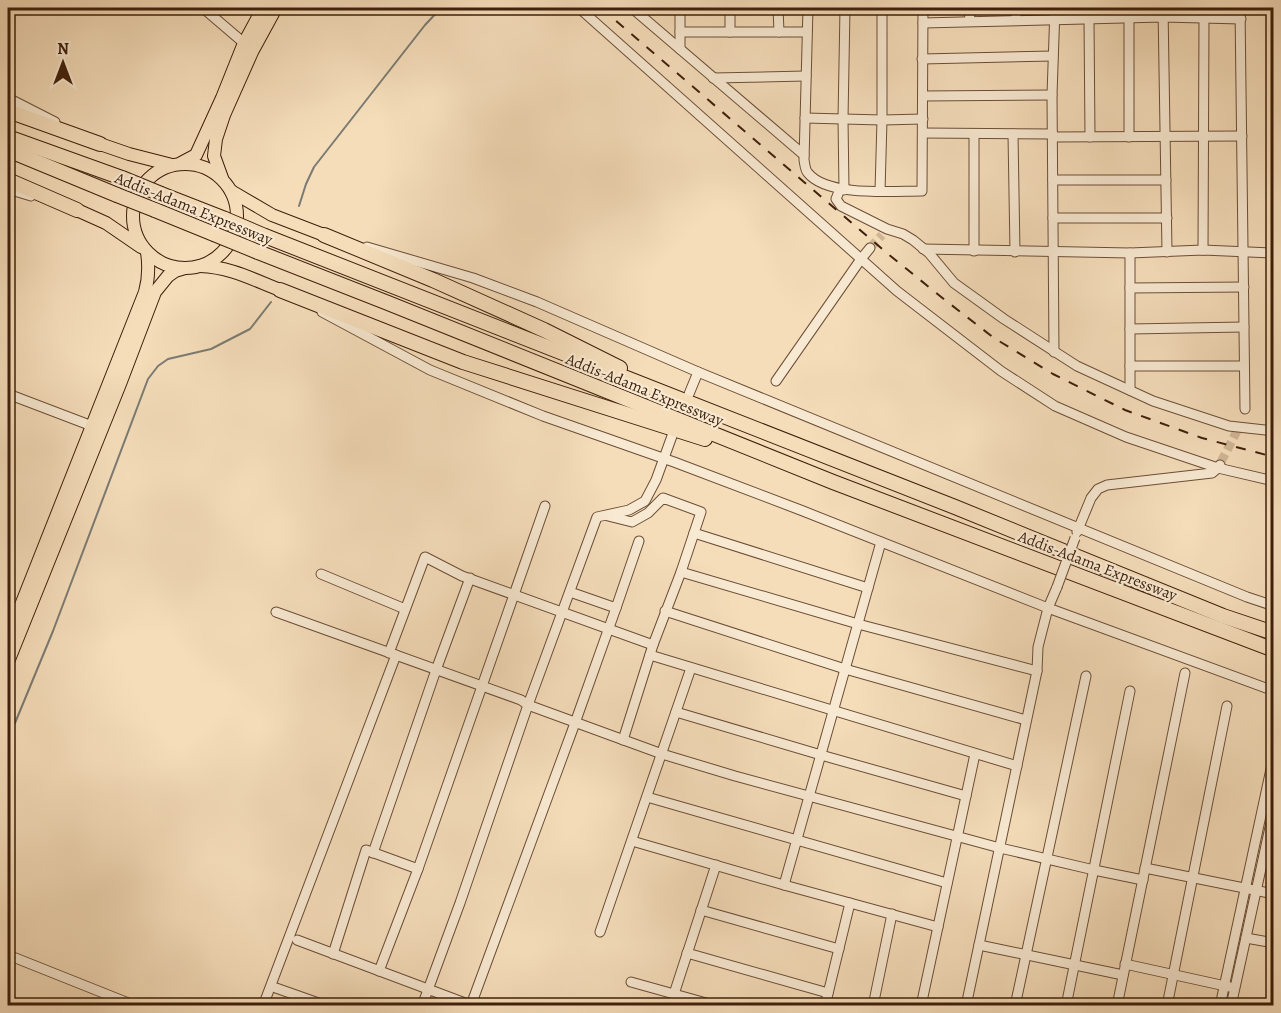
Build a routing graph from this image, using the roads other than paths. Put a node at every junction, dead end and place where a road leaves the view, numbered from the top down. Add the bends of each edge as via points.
1 (203, 8) edge
2 (579, 8) edge
3 (632, 8) edge
4 (680, 8) edge
5 (730, 8) edge
6 (778, 8) edge
7 (808, 8) edge
8 (845, 8) edge
9 (882, 8) edge
10 (923, 8) edge
11 (969, 8) edge
12 (1016, 8) edge
13 (1055, 8) edge
14 (1240, 8) edge
15 (268, 10) edge
16 (1163, 12) edge
17 (1129, 18) junction
18 (1204, 18) junction
19 (1054, 19) junction
20 (1089, 19) junction
21 (1241, 19) junction
22 (1016, 20) junction
23 (970, 21) junction
24 (923, 22) junction
25 (680, 32) junction
26 (730, 32) junction
27 (779, 32) junction
28 (807, 32) junction
29 (244, 44) junction
30 (680, 49) junction
31 (1053, 56) junction
32 (922, 59) junction
33 (806, 76) junction
34 (713, 78) junction
35 (1052, 95) junction
36 (923, 96) junction
37 (8, 98) edge
38 (226, 100) junction
39 (8, 111) edge
40 (805, 118) junction
41 (843, 119) junction
42 (923, 119) junction
43 (882, 120) junction
44 (922, 133) junction
45 (974, 134) junction
46 (1013, 134) junction
47 (1053, 135) junction
48 (1164, 136) junction
49 (1204, 136) junction
50 (1242, 136) junction
51 (8, 137) edge
52 (1090, 137) junction
53 (1129, 137) junction
54 (100, 144) junction
55 (8, 150) edge
56 (804, 155) junction
57 (174, 165) junction
58 (8, 180) edge
59 (222, 180) junction
60 (1053, 180) junction
61 (1166, 180) junction
62 (8, 189) edge
63 (842, 189) junction
64 (231, 191) junction
65 (880, 191) junction
66 (77, 210) junction
67 (1053, 218) junction
68 (1167, 218) junction
69 (324, 235) junction
70 (870, 248) tunnel mouth
71 (923, 249) junction
72 (1203, 250) junction
73 (145, 251) junction
74 (974, 251) junction
75 (1244, 251) junction
76 (1015, 252) junction
77 (1167, 252) junction
78 (1054, 253) junction
79 (1130, 253) junction
80 (1274, 253) edge
81 (861, 259) junction
82 (198, 266) junction
83 (185, 268) junction
84 (1244, 287) junction
85 (1130, 288) junction
86 (280, 290) junction
87 (1244, 327) junction
88 (1130, 329) junction
89 (1054, 352) junction
90 (1130, 366) junction
91 (1245, 366) junction
92 (698, 372) junction
93 (776, 381) dead end
94 (1130, 390) junction
95 (8, 394) edge
96 (689, 394) dead end
97 (700, 408) junction
98 (1245, 409) dead end
99 (92, 426) junction
100 (1274, 431) edge
101 (672, 436) dead end
102 (663, 458) junction
103 (789, 465) junction
104 (1220, 465) junction
105 (1274, 481) edge
106 (545, 506) dead end
107 (606, 515) junction
108 (694, 533) junction
109 (1077, 533) junction
110 (639, 541) dead end
111 (881, 542) junction
112 (681, 572) junction
113 (321, 574) dead end
114 (470, 578) junction
115 (868, 588) junction
116 (570, 592) junction
117 (514, 594) junction
118 (1274, 606) edge
119 (616, 608) junction
120 (1048, 608) junction
121 (405, 609) junction
122 (276, 612) dead end
123 (562, 612) junction
124 (665, 612) junction
125 (858, 624) junction
126 (608, 629) junction
127 (1274, 633) edge
128 (8, 638) edge
129 (652, 650) junction
130 (1274, 650) edge
131 (392, 654) junction
132 (8, 662) edge
133 (691, 668) junction
134 (845, 669) junction
135 (436, 670) junction
136 (1037, 671) junction
137 (1185, 673) dead end
138 (1086, 676) dead end
139 (481, 686) junction
140 (1130, 691) dead end
141 (1274, 691) edge
142 (528, 705) junction
143 (1227, 706) dead end
144 (833, 711) junction
145 (676, 712) junction
146 (1026, 720) junction
147 (575, 723) junction
148 (623, 740) junction
149 (662, 754) junction
150 (975, 754) junction
151 (821, 755) junction
152 (1274, 755) edge
153 (1017, 766) junction
154 (809, 796) junction
155 (966, 796) junction
156 (647, 797) junction
157 (1274, 809) edge
158 (957, 836) junction
159 (632, 841) junction
160 (796, 841) junction
161 (1270, 841) edge
162 (1000, 848) junction
163 (373, 853) junction
164 (1046, 859) junction
165 (716, 865) junction
166 (1145, 868) junction
167 (418, 869) junction
168 (1094, 870) junction
169 (1194, 878) junction
170 (1143, 880) junction
171 (947, 883) junction
172 (784, 885) junction
173 (1245, 889) junction
174 (1256, 891) junction
175 (1274, 894) edge
176 (850, 903) junction
177 (701, 910) junction
178 (892, 914) junction
179 (938, 927) junction
180 (600, 932) dead end
181 (1246, 938) junction
182 (297, 940) dead end
183 (1274, 942) edge
184 (979, 945) junction
185 (839, 949) junction
186 (687, 953) junction
187 (333, 954) junction
188 (8, 955) edge
189 (1026, 956) junction
190 (1125, 964) junction
191 (1074, 965) junction
192 (379, 971) junction
193 (1123, 975) junction
194 (1173, 975) junction
195 (631, 982) dead end
196 (1224, 986) junction
197 (276, 988) dead end
198 (1235, 988) junction
199 (428, 989) junction
200 (828, 993) junction
201 (674, 994) junction
202 (316, 1004) edge
203 (136, 1005) edge
204 (263, 1005) edge
205 (327, 1005) edge
206 (422, 1005) edge
207 (472, 1005) edge
208 (717, 1005) edge
209 (825, 1005) edge
210 (873, 1005) edge
211 (921, 1005) edge
212 (966, 1005) edge
213 (1015, 1005) edge
214 (1066, 1005) edge
215 (1117, 1005) edge
216 (1167, 1005) edge
217 (1220, 1005) edge
218 (1232, 1005) edge

1 - 29 street
2 - 81 street
3 - 30 street
4 - 25 street
5 - 26 street
6 - 27 street
7 - 28 street
8 - 41 street
9 - 43 street
10 - 24 street
11 - 23 street
12 - 22 street
13 - 19 street
14 - 21 street
15 - 29 main road
15 - 38 main road via 252,52
16 - 17 street
16 - 18 street
16 - 48 street
17 - 20 street
17 - 53 street
18 - 21 street
18 - 49 street
19 - 20 street
19 - 22 street
19 - 31 street
20 - 52 street
21 - 50 street
22 - 23 street
23 - 24 street
24 - 32 street
25 - 26 street
25 - 30 street
26 - 27 street
27 - 28 street
28 - 33 street
29 - 38 main road
30 - 34 street
31 - 32 street
31 - 35 street
32 - 36 street
33 - 34 street
33 - 40 street
34 - 56 street
35 - 36 street
35 - 47 street
36 - 42 street
37 - 54 street
38 - 57 main road via 196,155
38 - 59 main road via 214,156
39 - 54 highway
40 - 41 street
40 - 56 street
41 - 43 street
41 - 63 street
42 - 43 street
42 - 44 street
43 - 65 street
44 - 45 street
44 - 65 street via 922,191
45 - 46 street
45 - 74 street
46 - 47 street
46 - 76 street
47 - 52 street
47 - 60 street
48 - 49 street
48 - 53 street
48 - 61 street
49 - 50 street
49 - 72 street
50 - 75 street
51 - 97 highway, Addis-Adama Expressway, bridge via 122,177
52 - 53 street
54 - 57 main road
55 - 103 highway, Addis-Adama Expressway, bridge
56 - 63 street via 806,172 827,186
57 - 59 main road via 204,168
57 - 73 main road via 158,171 137,193 132,222
58 - 66 highway
59 - 64 main road
60 - 61 street
60 - 67 street
61 - 68 street
62 - 66 street
63 - 65 street
63 - 71 street via 836,199 841,206 885,232 903,234
64 - 69 main road via 272,215
64 - 82 main road via 237,212 234,234 217,257
66 - 73 main road via 106,223
67 - 68 street
67 - 78 street
68 - 77 street
69 - 92 street via 473,278
69 - 97 highway via 534,326
70 - 81 street
71 - 74 street
71 - 89 street via 954,283
72 - 75 street
72 - 77 street
73 - 83 main road via 165,264
73 - 99 main road via 149,280
74 - 76 street
75 - 80 street
75 - 84 street
76 - 78 street
77 - 79 street
78 - 79 street
78 - 89 street
79 - 85 street
81 - 93 street
81 - 104 street via 1001,371 1055,406 1126,437
82 - 83 main road
82 - 86 main road via 229,270
83 - 132 main road via 168,276 155,292
84 - 85 street
84 - 87 street
85 - 88 street
86 - 102 street via 430,370 543,416
86 - 103 highway via 463,362
87 - 88 street
87 - 91 street
88 - 90 street
89 - 94 street
90 - 91 street
90 - 94 street
91 - 98 street
92 - 96 street
92 - 109 street
94 - 100 street via 1229,426
95 - 99 street
97 - 127 highway, Addis-Adama Expressway
99 - 128 main road
101 - 102 street
102 - 107 street via 645,501 630,510
102 - 111 street
103 - 130 highway, Addis-Adama Expressway
104 - 105 street
104 - 109 street via 1212,473 1098,489
106 - 117 street
107 - 108 street via 632,522 663,498 701,512
107 - 116 street via 597,517
108 - 112 street
108 - 115 street
109 - 118 street
109 - 120 street, bridge
110 - 119 street
111 - 115 street
111 - 120 street
112 - 124 street
112 - 125 street
113 - 121 street
114 - 117 street
114 - 121 street via 425,557
114 - 135 street
115 - 125 street
116 - 119 street
116 - 123 street
117 - 123 street
117 - 139 street
119 - 126 street
120 - 136 street via 1038,647
120 - 141 street
121 - 131 street
122 - 131 street
123 - 126 street
123 - 142 street
124 - 129 street
124 - 134 street
125 - 134 street
125 - 136 street
126 - 129 street
126 - 147 street
129 - 133 street
129 - 148 street
131 - 135 street
131 - 204 street
133 - 144 street
133 - 145 street
134 - 144 street
134 - 146 street
135 - 139 street
135 - 163 street
136 - 146 street
137 - 166 street
138 - 164 street
139 - 142 street
139 - 167 street
140 - 168 street
142 - 147 street
142 - 199 street
143 - 169 street
144 - 150 street
144 - 151 street
145 - 149 street
145 - 151 street
146 - 153 street
147 - 148 street
147 - 207 street
148 - 149 street
149 - 154 street
149 - 156 street
150 - 153 street
150 - 155 street
151 - 154 street
151 - 155 street
152 - 173 street
153 - 162 street
154 - 158 street
154 - 160 street
155 - 158 street
156 - 159 street
156 - 160 street
157 - 161 street
158 - 162 street
158 - 171 street
159 - 165 street
159 - 180 street
160 - 171 street
160 - 172 street
161 - 174 street
162 - 164 street
162 - 184 street
163 - 167 street
163 - 187 street via 366,850
164 - 168 street
164 - 189 street
165 - 172 street
165 - 177 street
166 - 169 street
166 - 170 street
167 - 192 street
168 - 170 street
168 - 191 street
169 - 173 street
169 - 194 street
170 - 190 street
171 - 179 street
172 - 176 street
173 - 174 street
173 - 196 street
174 - 175 street
174 - 181 street
176 - 178 street
176 - 185 street
177 - 185 street
177 - 186 street
178 - 179 street
178 - 210 street
179 - 211 street
181 - 183 street
181 - 198 street
182 - 187 street
184 - 189 street
184 - 212 street
185 - 200 street
186 - 200 street
186 - 201 street
187 - 192 street
188 - 203 street
189 - 191 street
189 - 213 street
190 - 193 street
190 - 194 street
191 - 193 street
191 - 214 street
192 - 199 street
193 - 215 street
194 - 196 street
194 - 216 street
195 - 201 street
196 - 198 street
196 - 217 street
197 - 202 street
198 - 218 street
199 - 206 street
199 - 207 street
200 - 209 street
201 - 208 street
202 - 205 street

